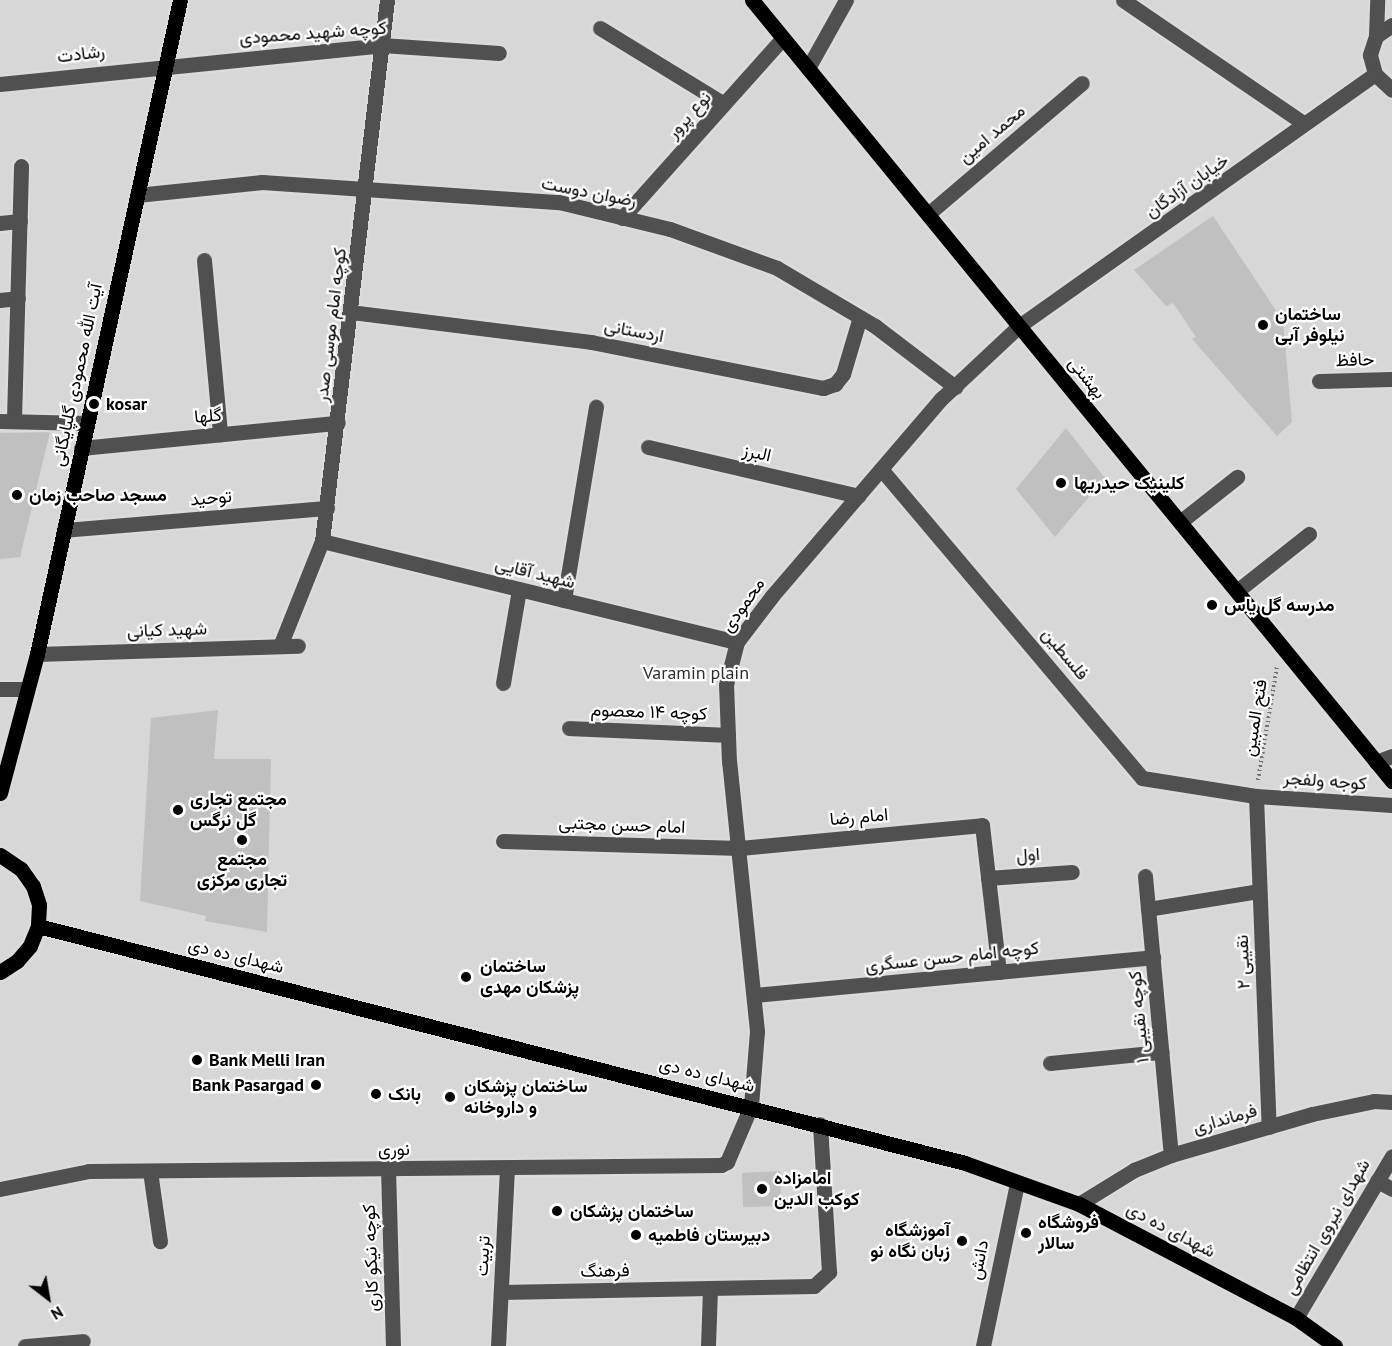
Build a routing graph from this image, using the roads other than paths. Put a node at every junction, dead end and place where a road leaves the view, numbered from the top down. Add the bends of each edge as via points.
1 (180, 0) edge
2 (387, 0) edge
3 (752, 0) edge
4 (846, 0) edge
5 (1123, 0) edge
6 (1377, 0) edge
7 (1392, 25) edge
8 (600, 28) dead end
9 (1376, 36) junction
10 (783, 38) junction
11 (382, 45) junction
12 (499, 53) dead end
13 (166, 64) junction
14 (808, 68) junction
15 (1375, 74) junction
16 (1082, 83) dead end
17 (0, 84) edge
18 (1392, 90) edge
19 (724, 104) junction
20 (1303, 123) junction
21 (21, 166) dead end
22 (367, 189) junction
23 (137, 195) junction
24 (928, 214) junction
25 (622, 218) junction
26 (20, 221) junction
27 (0, 223) edge
28 (204, 260) dead end
29 (18, 298) junction
30 (0, 300) edge
31 (351, 312) junction
32 (860, 317) junction
33 (1019, 326) junction
34 (1392, 379) edge
35 (1319, 381) dead end
36 (955, 387) junction
37 (596, 407) dead end
38 (7, 420) edge
39 (87, 423) junction
40 (338, 423) junction
41 (220, 434) junction
42 (648, 447) dead end
43 (81, 448) junction
44 (881, 469) junction
45 (1237, 477) dead end
46 (858, 496) junction
47 (327, 508) junction
48 (1180, 522) junction
49 (64, 530) junction
50 (1309, 534) dead end
51 (322, 542) junction
52 (519, 589) junction
53 (1237, 591) junction
54 (564, 600) junction
55 (737, 642) junction
56 (280, 646) junction
57 (298, 646) dead end
58 (37, 654) junction
59 (503, 683) dead end
60 (0, 689) edge
61 (27, 689) junction
62 (569, 728) dead end
63 (728, 735) junction
64 (1392, 756) edge
65 (1376, 762) junction
66 (1392, 781) edge
67 (0, 793) edge
68 (1256, 796) junction
69 (1392, 805) edge
70 (503, 841) dead end
71 (740, 848) junction
72 (0, 855) edge
73 (1072, 872) dead end
74 (1145, 876) dead end
75 (988, 878) junction
76 (1259, 891) junction
77 (1148, 909) junction
78 (38, 926) junction
79 (1153, 957) junction
80 (0, 972) edge
81 (999, 972) junction
82 (754, 995) junction
83 (1161, 1052) junction
84 (1050, 1063) dead end
85 (1392, 1102) edge
86 (751, 1106) junction
87 (820, 1124) junction
88 (1269, 1127) junction
89 (1171, 1155) junction
90 (1392, 1156) edge
91 (388, 1168) junction
92 (507, 1168) junction
93 (150, 1171) junction
94 (1377, 1181) junction
95 (1017, 1183) junction
96 (0, 1189) edge
97 (1392, 1189) edge
98 (1079, 1203) junction
99 (160, 1241) dead end
100 (710, 1288) junction
101 (501, 1292) junction
102 (1296, 1318) junction
103 (83, 1341) dead end
104 (26, 1346) edge
105 (393, 1346) edge
106 (498, 1346) edge
107 (708, 1346) edge
108 (983, 1346) edge
109 (1335, 1346) edge

1 - 13 main road, آیت الله محمودی گلپایگانی
2 - 11 street, کوچه امام موسی صدر
3 - 10 main road, بهشتی
4 - 14 street
5 - 20 street
6 - 9 street
7 - 9 street
8 - 19 street
9 - 15 street via 1370,55
10 - 14 main road, بهشتی
10 - 19 street, نوع پرور
11 - 12 street, کوچه شهید محمودی
11 - 13 street, کوچه شهید محمودی
11 - 22 street, کوچه امام موسی صدر
13 - 17 street, رشادت
13 - 23 main road, آیت الله محمودی گلپایگانی
14 - 24 main road, بهشتی
15 - 18 street
15 - 20 street, خیابان آزادگان
16 - 24 street, محمد امین
19 - 25 street, نوع پرور
20 - 33 street, خیابان آزادگان via 1223,185
21 - 26 street
22 - 23 street, رضوان دوست via 262,182
22 - 25 street, رضوان دوست via 559,202
22 - 31 street, کوچه امام موسی صدر
23 - 39 main road, آیت الله محمودی گلپایگانی
24 - 33 main road, بهشتی
25 - 32 street, رضوان دوست via 670,229 777,268
26 - 27 street
26 - 29 street
28 - 41 street
29 - 30 street
29 - 38 street
31 - 32 street, اردستانی via 591,342 823,388 835,384 843,374
31 - 40 street, کوچه امام موسی صدر
32 - 36 street, رضوان دوست
33 - 36 street, محمودی
33 - 48 main road, بهشتی
34 - 35 street, حافظ
36 - 44 street, محمودی
37 - 54 street
38 - 39 street
39 - 43 main road, آیت الله محمودی گلپایگانی
40 - 41 street, گلها
40 - 47 street, کوچه امام موسی صدر
41 - 43 street, گلها
42 - 46 street, البرز
43 - 49 main road, آیت الله محمودی گلپایگانی
44 - 46 street, محمودی
44 - 68 street, فلسطین via 1142,778
45 - 48 street
46 - 55 street, محمودی
47 - 49 street, توحید
47 - 51 street, کوچه امام موسی صدر
48 - 53 main road, بهشتی
49 - 58 main road, آیت الله محمودی گلپایگانی
50 - 53 street
51 - 52 street, شهید آقایی
51 - 56 street, کوچه امام موسی صدر
52 - 54 street, شهید آقایی
52 - 59 street
53 - 65 main road, بهشتی
54 - 55 street, شهید آقایی
55 - 63 street, محمودی via 726,685
56 - 57 street, شهید کیانی
56 - 58 street, شهید کیانی
58 - 61 main road, آیت الله محمودی گلپایگانی
60 - 61 street
61 - 67 main road, آیت الله محمودی گلپایگانی
62 - 63 street, کوچه ۱۴ معصوم
63 - 71 street, محمودی
64 - 65 street
65 - 66 main road, بهشتی
68 - 69 street, کوجه ولفجر
68 - 76 street, نقیبی ۲
70 - 71 street, امام حسن مجتبی
71 - 75 street, امام رضا via 982,825
71 - 82 street, محمودی
72 - 78 main road via 21,869 33,886 39,905
73 - 75 street, اول
74 - 77 street, کوچه نقیبی ۱
75 - 81 street
76 - 77 street
76 - 88 street, نقیبی ۲
77 - 79 street, کوچه نقیبی ۱
78 - 80 main road via 30,946 17,962
78 - 86 main road, شهدای ده دی
79 - 81 street, کوچه امام حسن عسگری
79 - 83 street, کوچه نقیبی ۱
81 - 82 street, کوچه امام حسن عسگری
82 - 86 street, محمودی via 757,1031
83 - 84 street
83 - 89 street, کوچه نقیبی ۱
85 - 88 street, فرمانداری via 1374,1101
86 - 87 main road, شهدای ده دی
86 - 92 street, نوری via 733,1155 721,1165
87 - 95 main road, شهدای ده دی via 964,1163
87 - 100 street, فرهنگ via 829,1272 814,1286
88 - 89 street, فرمانداری
89 - 98 street, فرمانداری via 1134,1170
90 - 94 street, شهدای نیروی انتظامی
91 - 92 street, نوری
91 - 93 street, نوری
91 - 105 street, کوچه نیکو کاری
92 - 101 street, تربیت
93 - 96 street, نوری via 89,1171
93 - 99 street
94 - 97 street
94 - 102 street, شهدای نیروی انتظامی
95 - 98 main road, شهدای ده دی
95 - 108 street, دانش
98 - 102 main road, شهدای ده دی
100 - 101 street, فرهنگ
100 - 107 street
101 - 106 street, تربیت
102 - 109 main road, شهدای ده دی
103 - 104 street

